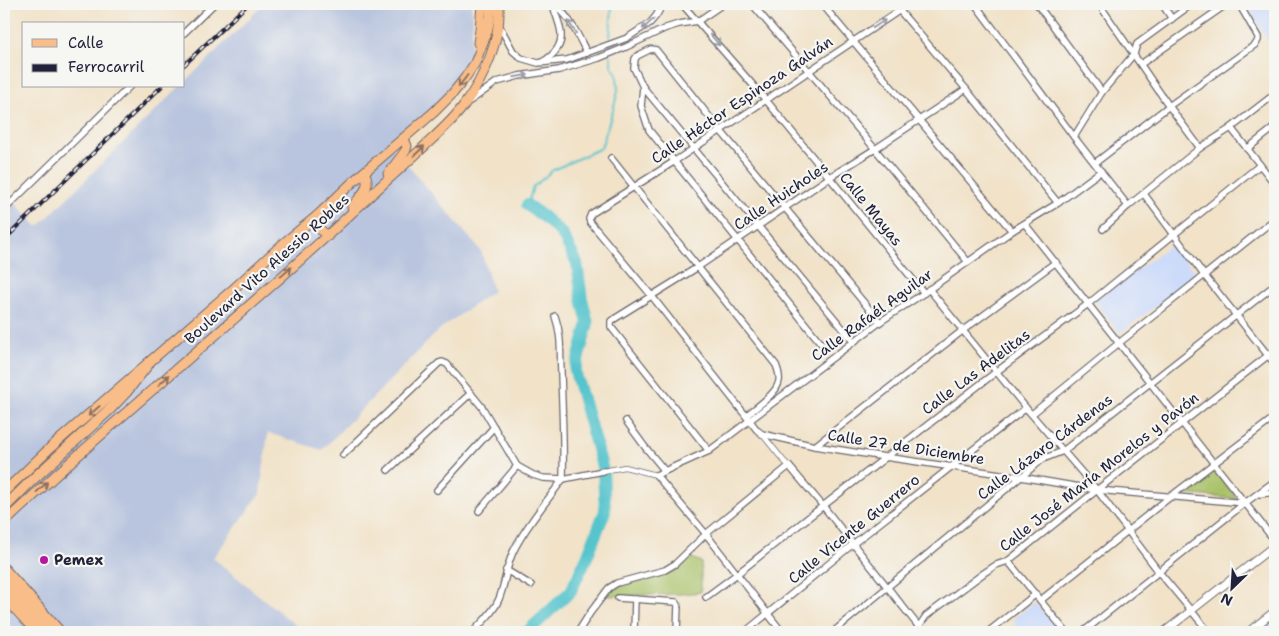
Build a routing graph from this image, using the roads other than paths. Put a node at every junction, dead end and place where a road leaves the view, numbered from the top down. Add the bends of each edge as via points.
1 (214, 4) edge
2 (482, 4) edge
3 (491, 4) edge
4 (499, 4) edge
5 (506, 4) edge
6 (553, 4) edge
7 (663, 4) edge
8 (682, 4) edge
9 (723, 4) edge
10 (752, 4) edge
11 (822, 4) edge
12 (894, 4) edge
13 (909, 4) edge
14 (975, 4) edge
15 (1037, 4) edge
16 (1099, 4) edge
17 (1162, 4) edge
18 (1192, 4) edge
19 (1227, 4) edge
20 (1239, 4) edge
21 (899, 10) junction
22 (1172, 19) junction
23 (698, 21) junction
24 (499, 25) junction
25 (185, 32) edge
26 (853, 41) junction
27 (587, 53) junction
28 (1134, 54) junction
29 (475, 63) junction
30 (538, 64) junction
31 (1141, 64) junction
32 (809, 70) junction
33 (643, 87) junction
34 (128, 88) edge
35 (966, 89) junction
36 (1102, 92) junction
37 (1275, 94) edge
38 (766, 100) junction
39 (464, 106) junction
40 (1169, 106) junction
41 (919, 119) junction
42 (1275, 127) edge
43 (1231, 128) junction
44 (720, 130) junction
45 (1074, 137) junction
46 (404, 139) junction
47 (694, 148) junction
48 (1200, 148) junction
49 (875, 149) junction
50 (1247, 149) junction
51 (611, 158) dead end
52 (675, 160) junction
53 (1095, 163) junction
54 (1260, 165) junction
55 (1101, 171) junction
56 (364, 172) junction
57 (830, 177) junction
58 (1275, 184) edge
59 (381, 185) junction
60 (634, 186) junction
61 (1144, 194) junction
62 (1058, 203) junction
63 (1128, 206) junction
64 (786, 208) junction
65 (4, 210) edge
66 (317, 216) junction
67 (1275, 219) edge
68 (1025, 224) junction
69 (758, 226) junction
70 (337, 227) junction
71 (1103, 228) dead end
72 (1012, 231) junction
73 (1174, 235) junction
74 (328, 236) junction
75 (738, 240) junction
76 (968, 262) junction
77 (1056, 262) junction
78 (698, 267) junction
79 (1204, 275) junction
80 (1275, 285) edge
81 (926, 291) junction
82 (651, 295) junction
83 (1088, 304) junction
84 (1237, 315) junction
85 (555, 316) dead end
86 (880, 322) junction
87 (962, 331) junction
88 (854, 342) junction
89 (1119, 343) junction
90 (824, 347) dead end
91 (1275, 350) edge
92 (1268, 356) junction
93 (149, 363) junction
94 (1275, 364) edge
95 (996, 372) junction
96 (1151, 383) junction
97 (470, 393) junction
98 (1026, 408) junction
99 (1032, 414) junction
100 (1275, 417) edge
101 (748, 418) junction
102 (626, 420) dead end
103 (1182, 423) junction
104 (494, 427) junction
105 (762, 434) junction
106 (815, 446) junction
107 (709, 451) junction
108 (1063, 451) junction
109 (343, 455) dead end
110 (885, 457) junction
111 (1214, 463) junction
112 (517, 466) junction
113 (789, 466) junction
114 (952, 466) junction
115 (388, 470) dead end
116 (603, 471) joint
117 (665, 471) junction
118 (656, 475) junction
119 (1021, 477) junction
120 (563, 478) junction
121 (1275, 481) edge
122 (437, 490) dead end
123 (1097, 490) junction
124 (4, 492) edge
125 (1275, 492) edge
126 (1258, 494) junction
127 (1170, 497) junction
128 (1244, 504) junction
129 (822, 506) junction
130 (4, 508) edge
131 (478, 511) dead end
132 (5, 521) edge
133 (1128, 531) junction
134 (706, 534) junction
135 (1275, 543) edge
136 (853, 544) junction
137 (1008, 561) junction
138 (4, 569) edge
139 (506, 570) junction
140 (1159, 572) junction
141 (737, 574) junction
142 (4, 583) edge
143 (531, 584) dead end
144 (886, 587) junction
145 (1036, 594) junction
146 (4, 596) edge
147 (706, 597) dead end
148 (618, 598) dead end
149 (636, 599) junction
150 (1041, 600) junction
151 (4, 605) edge
152 (1191, 611) junction
153 (1275, 611) edge
154 (768, 614) junction
155 (919, 631) edge
156 (28, 632) edge
157 (37, 632) edge
158 (48, 632) edge
159 (60, 632) edge
160 (473, 632) edge
161 (578, 632) edge
162 (634, 632) edge
163 (677, 632) edge
164 (745, 632) edge
165 (782, 632) edge
166 (832, 632) edge
167 (988, 632) edge
168 (1066, 632) edge
169 (1082, 632) edge
170 (1164, 632) edge
171 (1209, 632) edge
172 (1248, 632) edge

1 - 25 street
2 - 29 main road
3 - 29 main road, Boulevard Vito Alessio Robles via 487,32
4 - 24 main road, Boulevard Vito Alessio Robles
5 - 24 main road
27 -> 6 street via 560,8
6 - 30 street via 562,32 561,43 548,59
7 -> 27 street via 643,28 627,38
8 - 23 street, Calle Mayas
9 - 23 street
10 - 32 street
11 - 26 street
12 - 21 street
13 - 21 street, Calle Héctor Espinoza Galván
14 - 45 street
15 - 36 street
16 - 28 street
17 - 22 street
18 - 22 street
19 - 31 street
20 - 40 street via 1258,37 1256,44
26 -> 21 street, Calle Héctor Espinoza Galván
21 - 35 street
22 - 28 street via 1140,41
23 -> 38 street, Calle Mayas
39 -> 23 street via 490,86 506,79 559,70 599,58 666,28
24 - 30 street via 513,51 521,58
24 - 39 main road, Boulevard Vito Alessio Robles via 484,71
26 - 32 street, Calle Héctor Espinoza Galván
26 - 41 street
27 - 30 street
28 - 31 street
28 - 36 street
29 -> 46 main road, Boulevard Vito Alessio Robles via 453,93
31 - 40 street
32 - 38 street, Calle Héctor Espinoza Galván
32 - 49 street
33 - 44 street via 634,62 637,56 655,50
33 - 47 street
33 - 52 street via 641,106 649,130
34 - 65 street
35 - 41 street, Calle Huicholes
35 - 62 street
36 - 45 street
37 - 43 street
38 - 44 street, Calle Héctor Espinoza Galván
38 - 57 street, Calle Mayas
59 -> 39 main road, Boulevard Vito Alessio Robles
40 - 48 street
40 - 53 street
41 - 49 street, Calle Huicholes
41 - 72 street
42 - 50 street
43 - 48 street
43 - 50 street
44 - 47 street, Calle Héctor Espinoza Galván
44 - 64 street
45 - 53 street
46 - 56 main road, Boulevard Vito Alessio Robles
46 - 59 main road via 404,153
47 - 52 street, Calle Héctor Espinoza Galván
47 - 69 street
48 - 61 street
49 - 57 street, Calle Huicholes
49 - 76 street
50 - 54 street
51 - 60 street
52 - 60 street, Calle Héctor Espinoza Galván
52 - 75 street
53 - 55 street
54 - 58 street
54 - 73 street, Calle Las Adelitas
55 - 62 street, Calle Rafaél Aguilar
55 - 63 street
56 - 66 main road, Boulevard Vito Alessio Robles
56 - 70 main road via 367,186
57 - 64 street, Calle Huicholes
57 - 81 street, Calle Mayas
59 - 70 main road, Boulevard Vito Alessio Robles
60 - 78 street
60 - 82 street, Calle Héctor Espinoza Galván via 592,214 590,222
61 - 63 street
61 - 73 street
62 - 68 street, Calle Rafaél Aguilar
63 - 71 street
64 - 69 street, Calle Huicholes
64 - 86 street
66 - 74 main road via 318,228
66 - 93 main road, Boulevard Vito Alessio Robles
67 - 79 street
68 - 72 street, Calle Rafaél Aguilar
68 - 77 street
69 - 75 street, Calle Huicholes
69 - 88 street
70 - 74 main road, Boulevard Vito Alessio Robles
72 - 76 street, Calle Rafaél Aguilar
73 - 79 street
73 - 83 street, Calle Las Adelitas
132 -> 74 main road, Boulevard Vito Alessio Robles
75 - 78 street, Calle Huicholes
75 - 90 street
76 - 81 street, Calle Rafaél Aguilar
77 - 83 street
77 - 87 street
78 - 82 street, Calle Huicholes
78 - 101 street via 776,365 779,374 774,392
79 - 84 street
79 - 89 street
80 - 84 street, Calle Lázaro Cárdenas
81 - 86 street, Calle Rafaél Aguilar
81 - 87 street, Calle Mayas
82 - 101 street
82 - 107 street, Calle Huicholes via 612,319 611,326
83 - 89 street
83 - 95 street, Calle Las Adelitas
84 - 92 street
84 - 96 street, Calle Lázaro Cárdenas
85 - 120 street via 561,340
86 - 88 street, Calle Rafaél Aguilar
87 - 95 street, Calle Mayas
87 - 106 street
88 - 101 street, Calle Rafaél Aguilar
89 - 96 street
89 - 99 street
91 - 92 street, Calle José María Morelos y Pavón
92 - 94 street
92 - 103 street, Calle José María Morelos y Pavón
93 -> 124 main road, Boulevard Vito Alessio Robles
93 - 130 highway via 127,391
95 - 98 street, Calle Mayas
95 - 110 street, Calle Las Adelitas
96 - 103 street
96 - 108 street, Calle Lázaro Cárdenas
97 - 104 street
97 - 109 street via 446,364 439,363
97 - 115 street
98 - 99 street, Calle Mayas
98 - 114 street, Calle Vicente Guerrero
99 - 108 street, Calle Mayas
100 - 111 street
101 - 105 street
101 - 107 street, Calle Rafaél Aguilar
102 - 117 street
103 - 111 street
103 - 123 street, Calle José María Morelos y Pavón
104 - 112 street
104 - 122 street
105 - 106 street, Calle 27 de Diciembre
105 - 113 street
106 - 110 street, Calle 27 de Diciembre
107 - 117 street, Calle Rafaél Aguilar
108 - 119 street, Calle Lázaro Cárdenas via 1043,460
108 - 123 street, Calle Mayas
110 - 114 street, Calle 27 de Diciembre
110 - 129 street, Calle Las Adelitas
111 - 127 street
111 - 128 street
112 - 120 street via 543,478
112 - 131 street
113 - 129 street
113 - 134 street
114 - 119 street, Calle 27 de Diciembre
114 - 136 street, Calle Vicente Guerrero
116 - 118 street via 626,467
116 - 120 street
117 - 118 street, Calle Rafaél Aguilar
118 - 134 street
119 - 123 street, Calle 27 de Diciembre
119 - 144 street, Calle Lázaro Cárdenas
120 - 139 street via 523,535
121 - 126 street
123 - 127 street, Calle 27 de Diciembre
123 - 133 street, Calle Mayas
123 - 137 street, Calle José María Morelos y Pavón
125 - 126 street
126 - 128 street
127 - 128 street, Calle 27 de Diciembre
127 - 133 street
128 - 135 street
128 - 140 street
129 - 136 street
129 - 141 street, Calle Las Adelitas
133 - 140 street, Calle Mayas
133 - 150 street
134 - 141 street
134 - 161 street via 666,570 609,588
135 - 152 street
136 - 144 street
136 - 154 street, Calle Vicente Guerrero
137 - 145 street
137 - 155 street, Calle José María Morelos y Pavón via 996,565 926,616
138 - 159 highway
139 - 143 street
139 - 160 street via 498,602
140 - 152 street, Calle Mayas
140 - 169 street
141 - 147 street, Calle Las Adelitas
141 - 154 street
142 - 158 highway
144 - 155 street
144 - 166 street, Calle Lázaro Cárdenas
145 - 150 street
145 - 167 street
146 - 157 highway
148 - 149 street
149 - 162 street
149 - 163 street via 676,602
150 - 168 street
151 - 156 highway
152 - 170 street
152 - 171 street, Calle Mayas
153 - 172 street
154 - 164 street, Calle Vicente Guerrero
154 - 165 street

